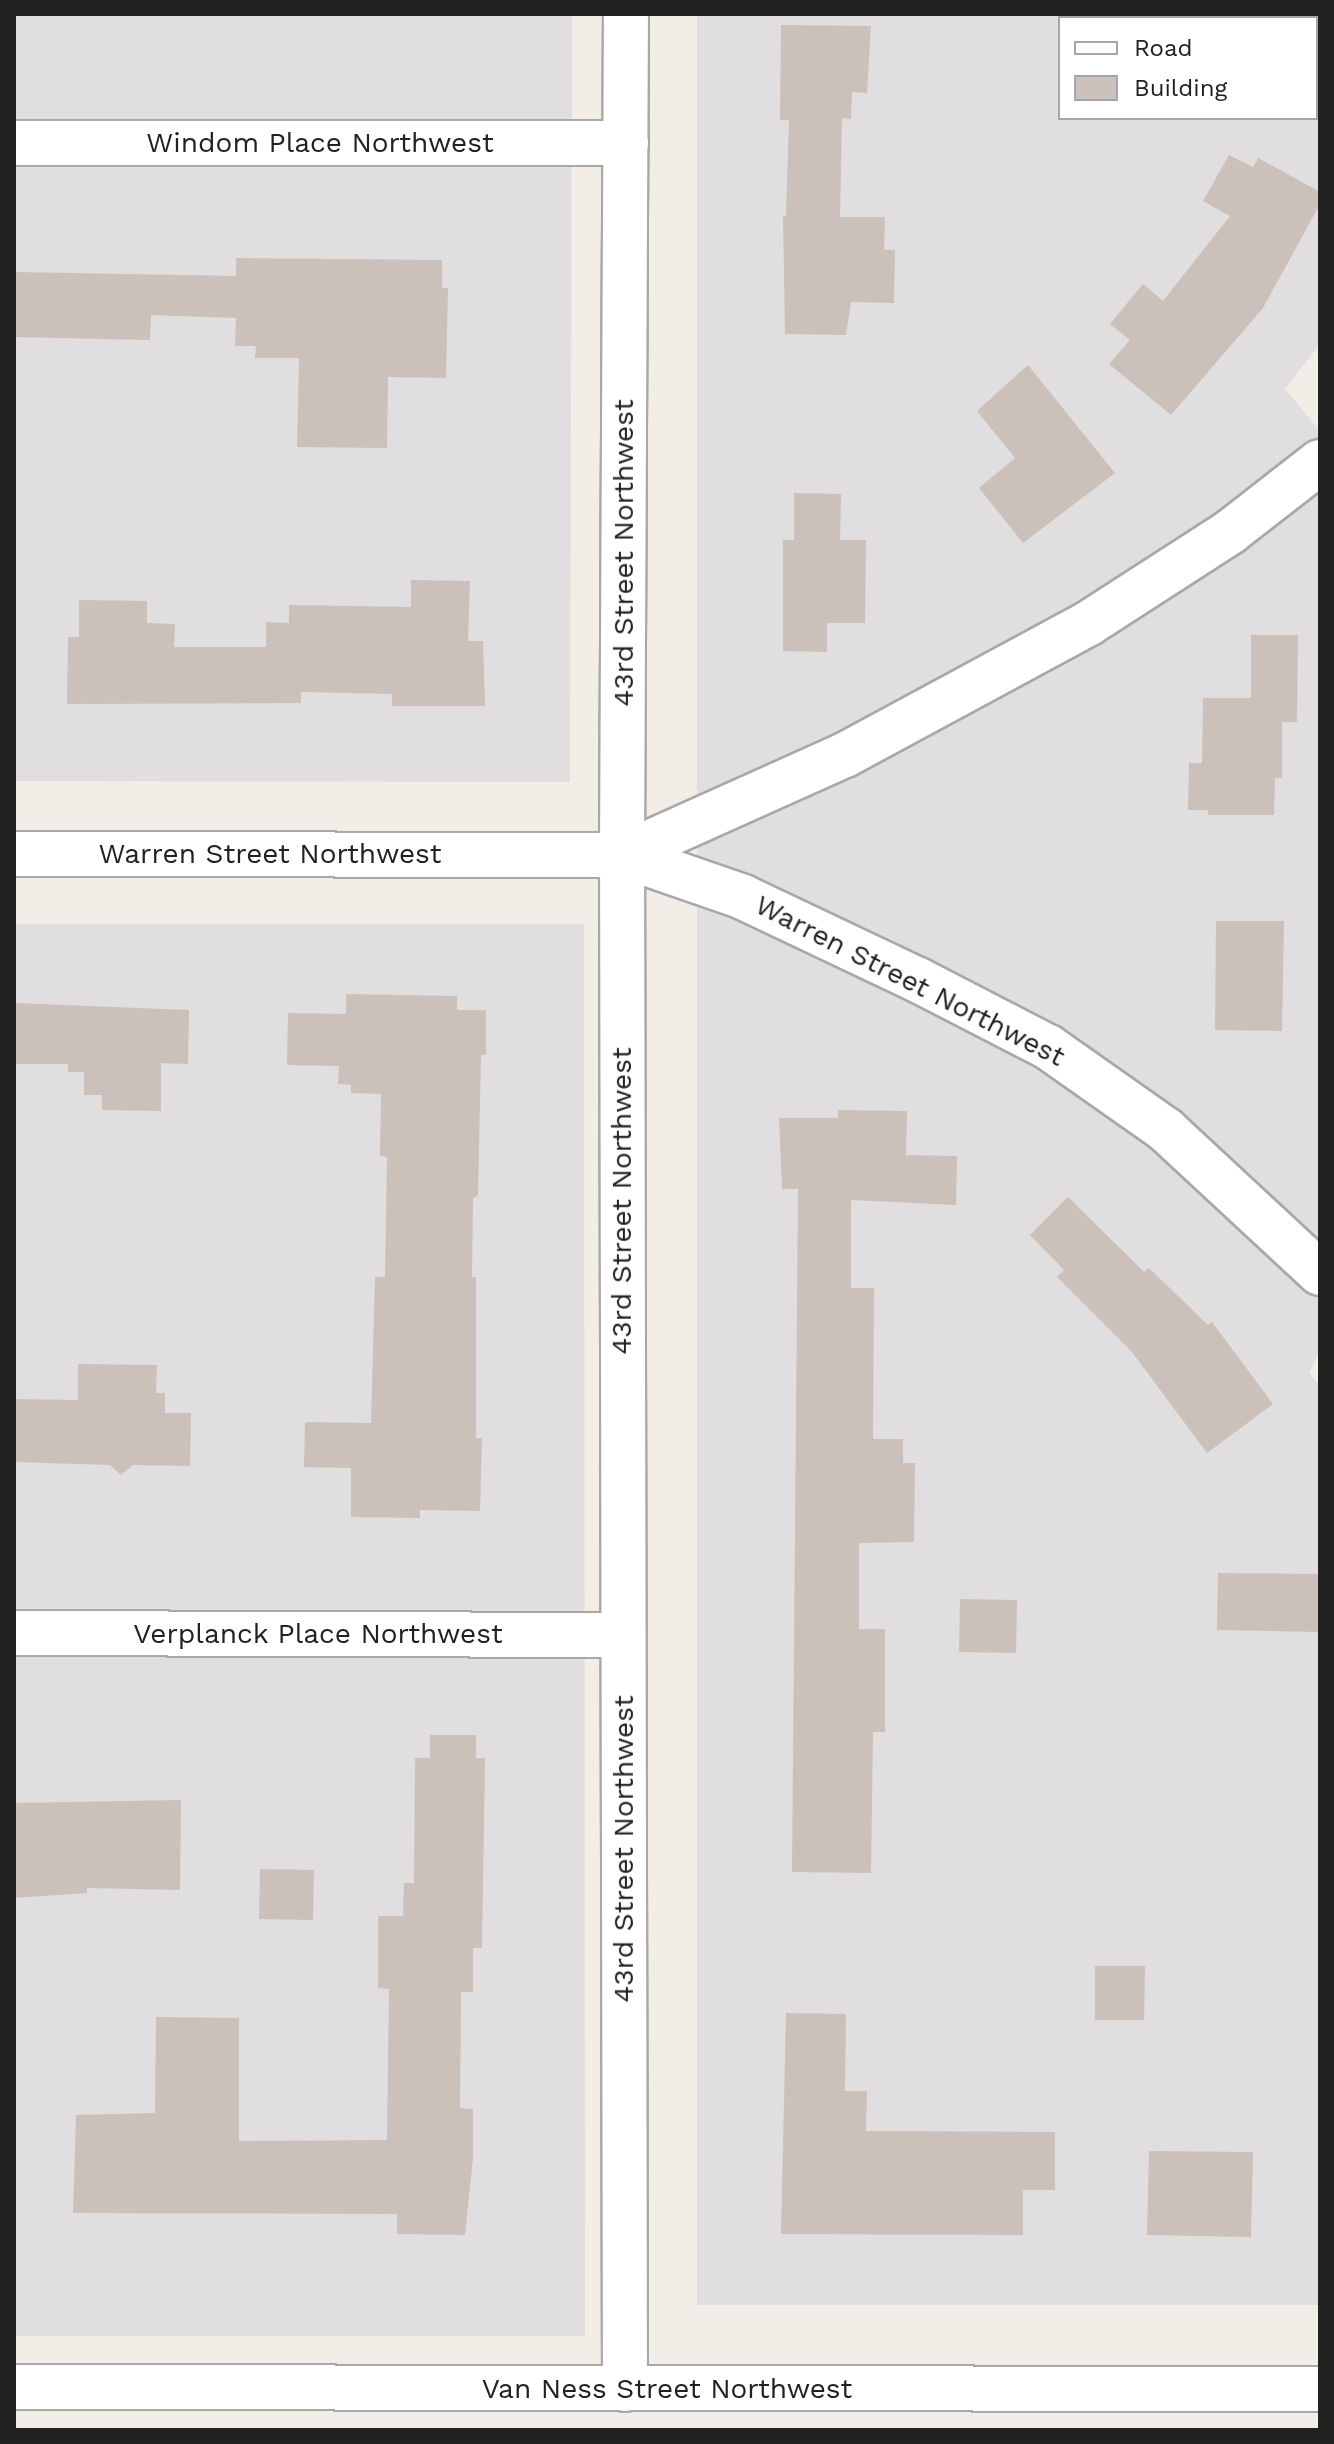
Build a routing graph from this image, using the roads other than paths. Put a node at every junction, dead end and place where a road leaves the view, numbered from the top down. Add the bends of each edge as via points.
1 (626, 14) edge
2 (14, 143) edge
3 (626, 143) junction
4 (1320, 462) edge
5 (14, 854) edge
6 (622, 855) junction
7 (1320, 1273) edge
8 (14, 1633) edge
9 (623, 1635) junction
10 (14, 2387) edge
11 (625, 2389) junction
12 (1320, 2389) edge

1 - 3 street, 43rd Street Northwest
2 - 3 street, Windom Place Northwest
3 - 6 street, 43rd Street Northwest
4 - 6 street, Warren Street Northwest via 1230,532 1089,623 845,755
5 - 6 street, Warren Street Northwest
6 - 7 street, Warren Street Northwest via 743,897 1048,1047 1166,1130
6 - 9 street, 43rd Street Northwest
8 - 9 street, Verplanck Place Northwest
9 - 11 street, 43rd Street Northwest
10 - 11 street, Van Ness Street Northwest
11 - 12 street, Van Ness Street Northwest

